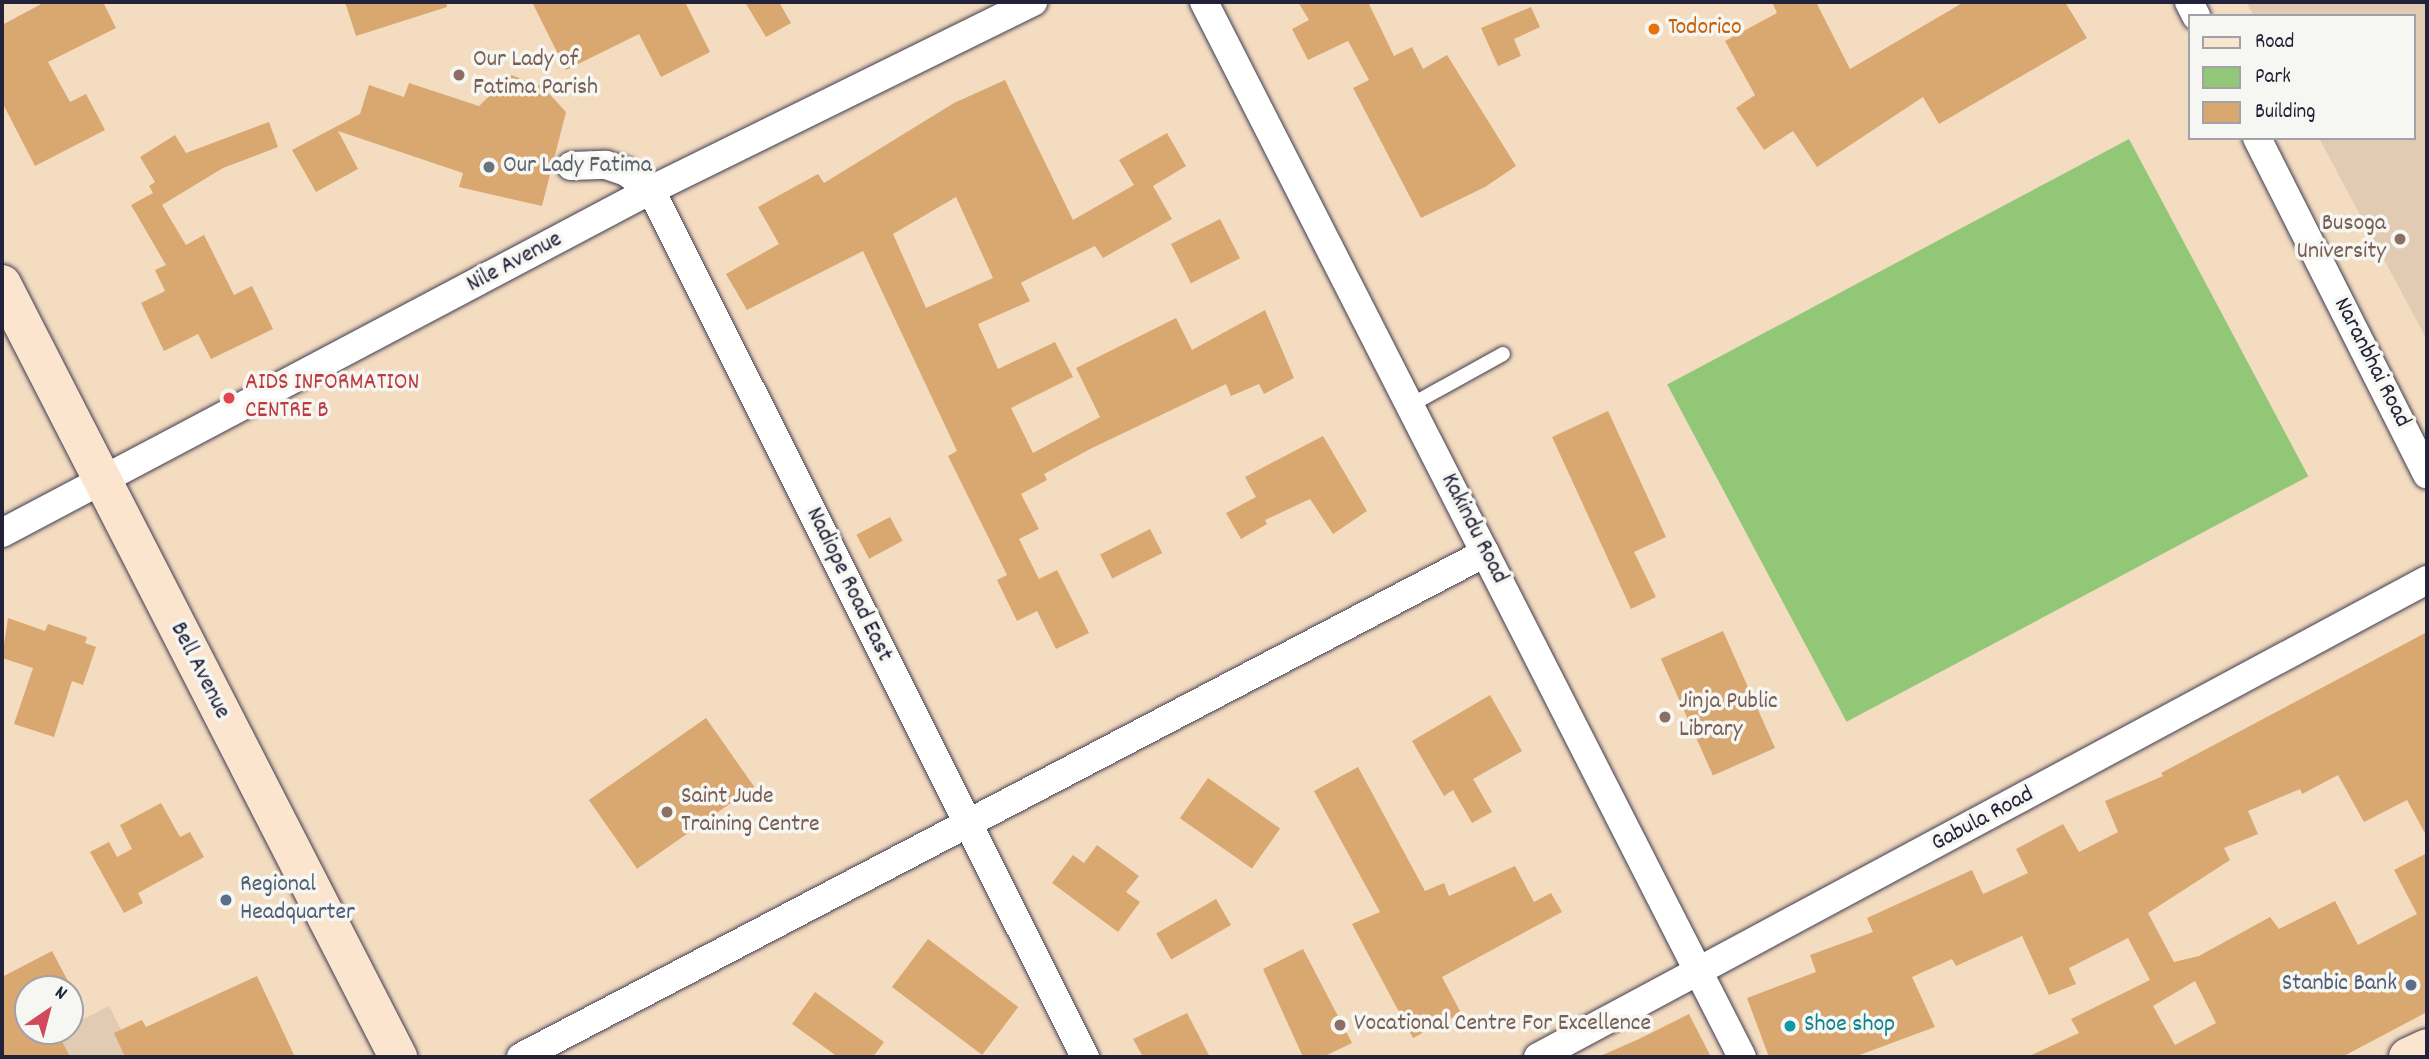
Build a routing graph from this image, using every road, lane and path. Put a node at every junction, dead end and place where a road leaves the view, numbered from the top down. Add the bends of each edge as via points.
1 (1033, 2) edge
2 (1204, 2) edge
3 (2259, 140) edge
4 (571, 166) dead end
5 (651, 190) junction
6 (2, 284) edge
7 (1503, 354) dead end
8 (1411, 405) junction
9 (2427, 474) edge
10 (101, 482) junction
11 (2, 533) edge
12 (1485, 552) junction
13 (2427, 580) edge
14 (966, 821) junction
15 (1699, 973) junction
16 (2427, 1048) edge
17 (398, 1057) edge
18 (522, 1057) edge
19 (1084, 1057) edge
20 (1538, 1057) edge
21 (1742, 1057) edge
22 (2408, 1057) edge

1 - 5 street, Nile Avenue
2 - 8 street, Kakindu Road
3 - 9 street, Naranbhai Road
4 - 5 street, Nadiope Road East via 606,165 626,172
5 - 10 street, Nile Avenue
5 - 14 street, Nadiope Road East
6 - 10 street, Bell Avenue
7 - 8 lane
8 - 12 street, Kakindu Road
10 - 11 street, Nile Avenue
10 - 17 street, Bell Avenue
12 - 14 street
12 - 15 street, Kakindu Road
13 - 15 street, Gabula Road
14 - 18 street
14 - 19 street, Nadiope Road East
15 - 20 street, Gabula Road
15 - 21 street, Kakindu Road
16 - 22 street

